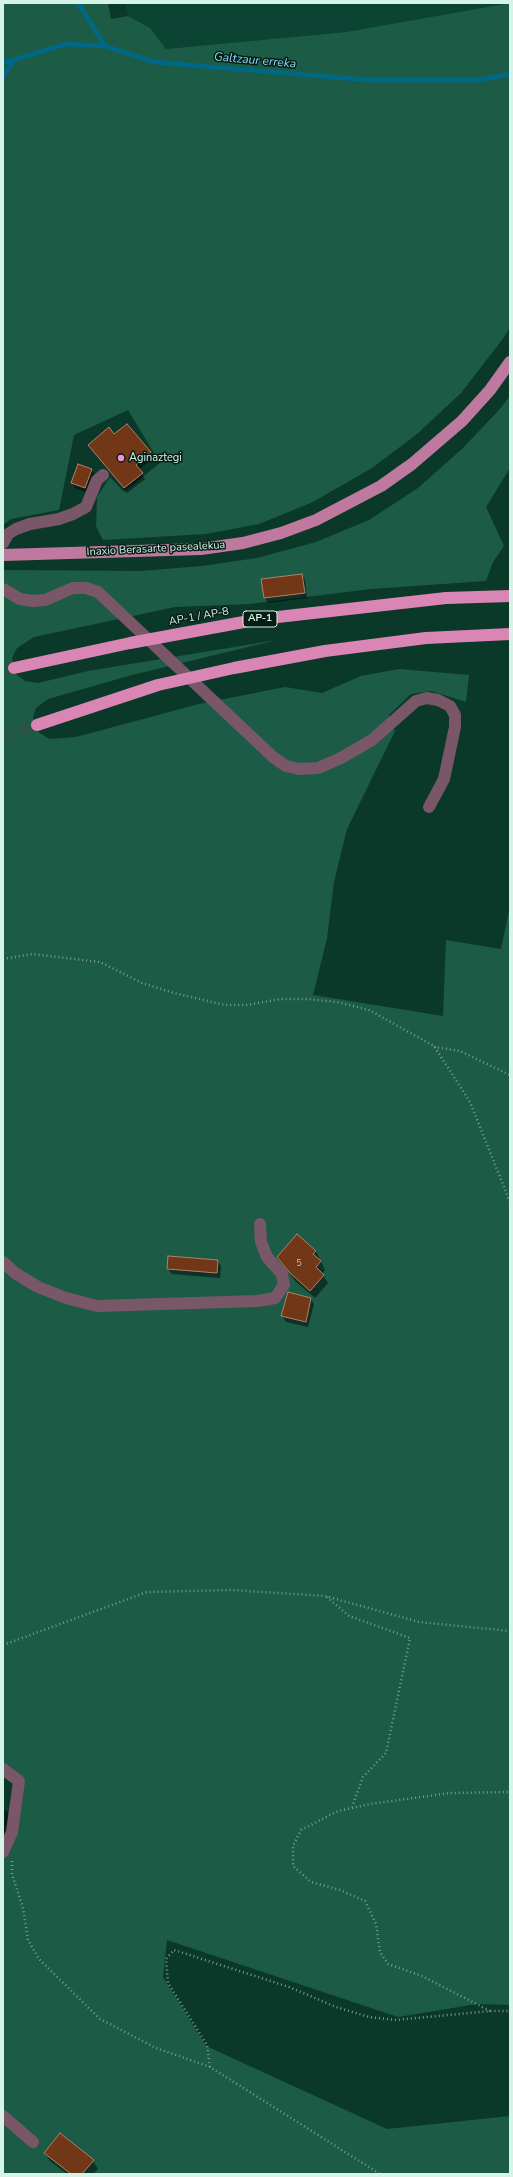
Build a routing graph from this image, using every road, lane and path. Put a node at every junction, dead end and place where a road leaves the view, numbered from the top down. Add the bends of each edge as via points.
1 (510, 362) edge
2 (103, 475) dead end
3 (3, 543) edge
4 (3, 555) edge
5 (3, 589) edge
6 (510, 596) edge
7 (510, 634) edge
8 (14, 668) tunnel mouth
9 (37, 725) tunnel mouth
10 (428, 807) dead end
11 (3, 959) edge
12 (434, 1046) junction
13 (510, 1075) edge
14 (510, 1202) edge
15 (260, 1224) dead end
16 (3, 1262) edge
17 (325, 1596) junction
18 (510, 1631) edge
19 (3, 1645) edge
20 (3, 1769) edge
21 (510, 1792) edge
22 (352, 1808) junction
23 (12, 1832) junction
24 (3, 1852) edge
25 (490, 2010) junction
26 (510, 2010) edge
27 (210, 2067) junction
28 (3, 2116) edge
29 (33, 2142) dead end
30 (380, 2174) edge

1 - 4 main road, Inaxio Berasarte pasealekua via 490,390 462,421 412,464 381,486 347,505 281,533 243,543 200,549
2 - 3 street via 97,480 86,507 59,519 16,529 8,534
5 - 10 street via 20,599 33,601 45,600 73,588 86,588 98,592 273,757 286,766 299,769 318,768 341,758 372,740 416,701 427,698 450,706 455,715 455,727 444,779
6 - 8 highway, AP-1 / AP-8 / AP-1 via 446,598 260,619
7 - 9 highway via 426,638 325,651 234,668 158,685
11 - 12 path via 32,954 100,962 142,983 225,1005 247,1005 280,999 337,1002 369,1010
12 - 13 path via 460,1051
12 - 14 path via 470,1102
15 - 16 street via 261,1242 267,1258 282,1274 284,1285 275,1298 258,1301 97,1306 38,1287
17 - 18 path via 420,1622
17 - 19 path via 232,1590 147,1592
17 - 22 path via 350,1616 410,1638 386,1753 363,1777
20 - 23 street via 19,1781
21 - 22 path via 450,1794
22 - 25 path via 338,1811 301,1830 293,1846 293,1866 311,1882 340,1890 365,1901 376,1924 380,1952 388,1964 422,1976
23 - 24 street
23 - 27 path via 12,1874 23,1908 28,1940 40,1959 100,2019 156,2048
25 - 26 path
25 - 27 path via 396,2020 369,2017 336,2007 289,1987 174,1950 166,1958 168,1983 207,2045
27 - 30 path
28 - 29 street

